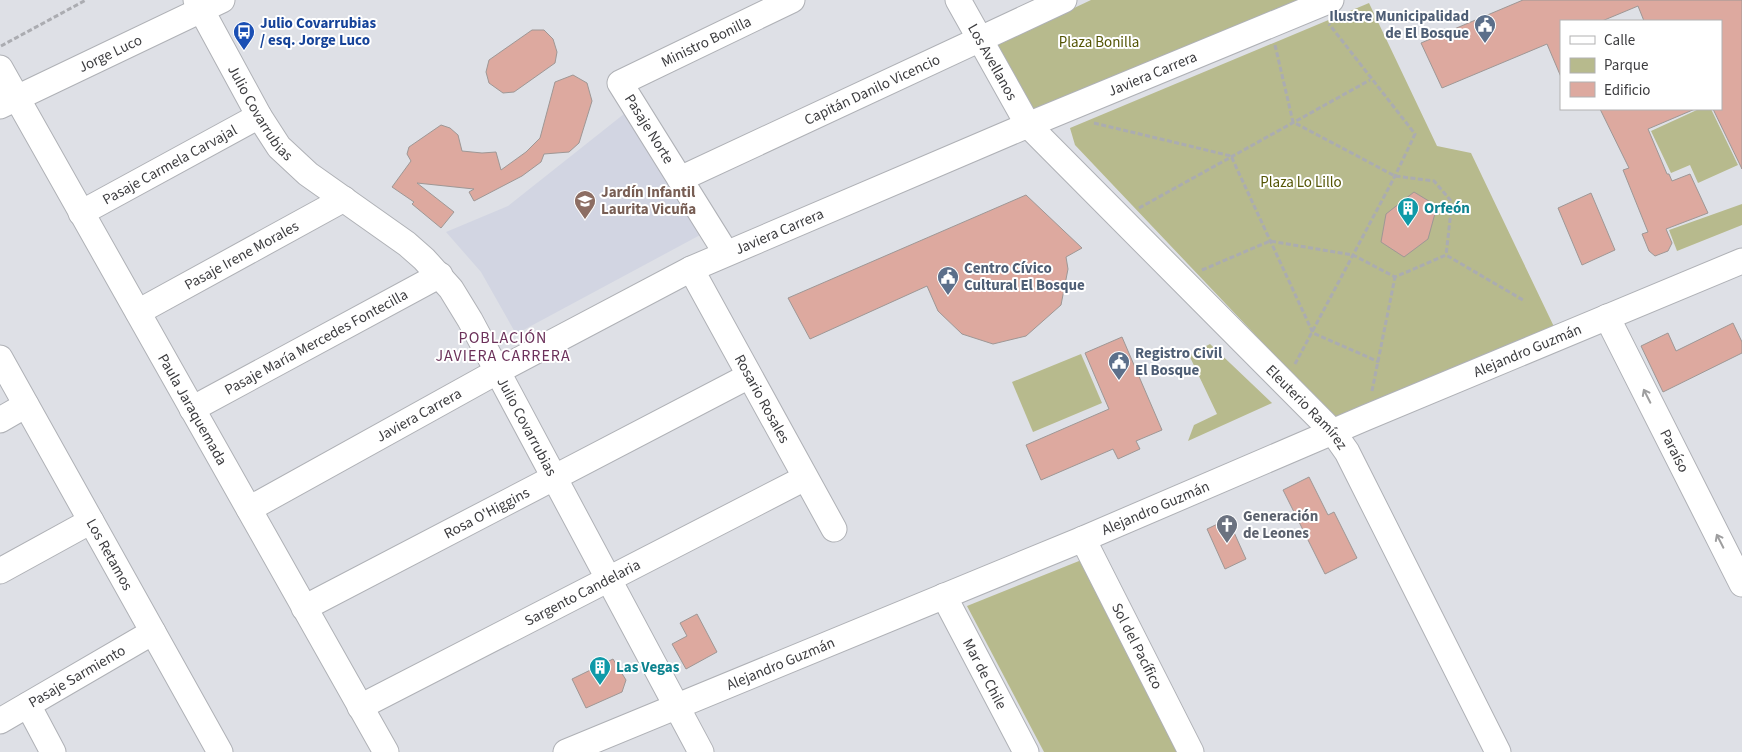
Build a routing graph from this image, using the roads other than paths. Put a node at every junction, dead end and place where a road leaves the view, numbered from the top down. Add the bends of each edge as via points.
1 (792, 0) edge
2 (958, 0) edge
3 (1064, 0) edge
4 (207, 3) edge
5 (1323, 3) edge
6 (980, 40) junction
7 (0, 68) edge
8 (620, 82) joint
9 (9, 102) edge
10 (258, 116) junction
11 (1028, 125) junction
12 (680, 180) junction
13 (344, 199) junction
14 (82, 213) junction
15 (726, 253) junction
16 (1742, 261) edge
17 (691, 269) junction
18 (440, 275) junction
19 (138, 312) junction
20 (1607, 317) junction
21 (0, 358) edge
22 (498, 371) junction
23 (749, 376) junction
24 (26, 405) junction
25 (192, 409) junction
26 (0, 420) edge
27 (1333, 432) junction
28 (554, 478) junction
29 (805, 478) junction
30 (248, 509) junction
31 (91, 521) junction
32 (834, 529) dead end
33 (1083, 539) junction
34 (0, 571) edge
35 (608, 579) junction
36 (1742, 584) edge
37 (944, 596) junction
38 (304, 608) junction
39 (153, 632) junction
40 (28, 705) junction
41 (676, 706) junction
42 (360, 707) junction
43 (0, 720) edge
44 (53, 752) edge
45 (220, 752) edge
46 (386, 752) edge
47 (566, 752) edge
48 (701, 752) edge
49 (1026, 752) edge
50 (1191, 752) edge
51 (1498, 752) edge

1 - 8 street, Ministro Bonilla
2 - 6 street, Los Avellanos
3 - 6 street, Capitán Danilo Vicencio
4 - 9 street, Jorge Luco
4 - 10 street, Julio Covarrubias
5 - 11 street, Javiera Carrera
6 - 11 street, Los Avellanos
6 - 12 street, Capitán Danilo Vicencio
7 - 9 street, Paula Jaraquemada
8 - 12 street, Pasaje Norte
9 - 14 street, Paula Jaraquemada
10 - 13 street, Julio Covarrubias via 279,148
10 - 14 street, Pasaje Carmela Carvajal
11 - 15 street, Javiera Carrera
11 - 27 street, Eleuterio Ramírez
12 - 15 street, Pasaje Norte
13 - 18 street, Julio Covarrubias via 408,244
13 - 19 street, Pasaje Irene Morales
14 - 19 street, Paula Jaraquemada
15 - 17 street, Javiera Carrera
16 - 20 street, Alejandro Guzmán
17 - 22 street, Javiera Carrera
17 - 23 street, Rosario Rosales
18 - 22 street, Julio Covarrubias via 461,304
18 - 25 street, Pasaje María Mercedes Fontecilla
19 - 25 street, Paula Jaraquemada
20 - 27 street, Alejandro Guzmán
36 -> 20 street, Paraíso
21 - 24 street, Los Retamos
22 - 28 street, Julio Covarrubias
22 - 30 street, Javiera Carrera
23 - 28 street, Rosa O'Higgins
23 - 29 street, Rosario Rosales
24 - 26 street
24 - 31 street, Los Retamos
25 - 30 street, Paula Jaraquemada
27 - 33 street, Alejandro Guzmán
27 - 51 street, Eleuterio Ramírez via 1347,452
28 - 35 street, Julio Covarrubias
28 - 38 street, Rosa O'Higgins
29 - 32 street, Rosario Rosales
29 - 35 street, Sargento Candelaria
30 - 38 street, Paula Jaraquemada
31 - 34 street
31 - 39 street, Los Retamos
33 - 37 street, Alejandro Guzmán
33 - 50 street, Sol del Pacífico
35 - 41 street, Julio Covarrubias
35 - 42 street, Sargento Candelaria
37 - 41 street, Alejandro Guzmán
37 - 49 street, Mar de Chile
38 - 42 street, Paula Jaraquemada
39 - 40 street, Pasaje Sarmiento
39 - 45 street, Los Retamos
40 - 43 street, Pasaje Sarmiento
40 - 44 street
41 - 47 street, Alejandro Guzmán
41 - 48 street, Julio Covarrubias
42 - 46 street, Paula Jaraquemada

